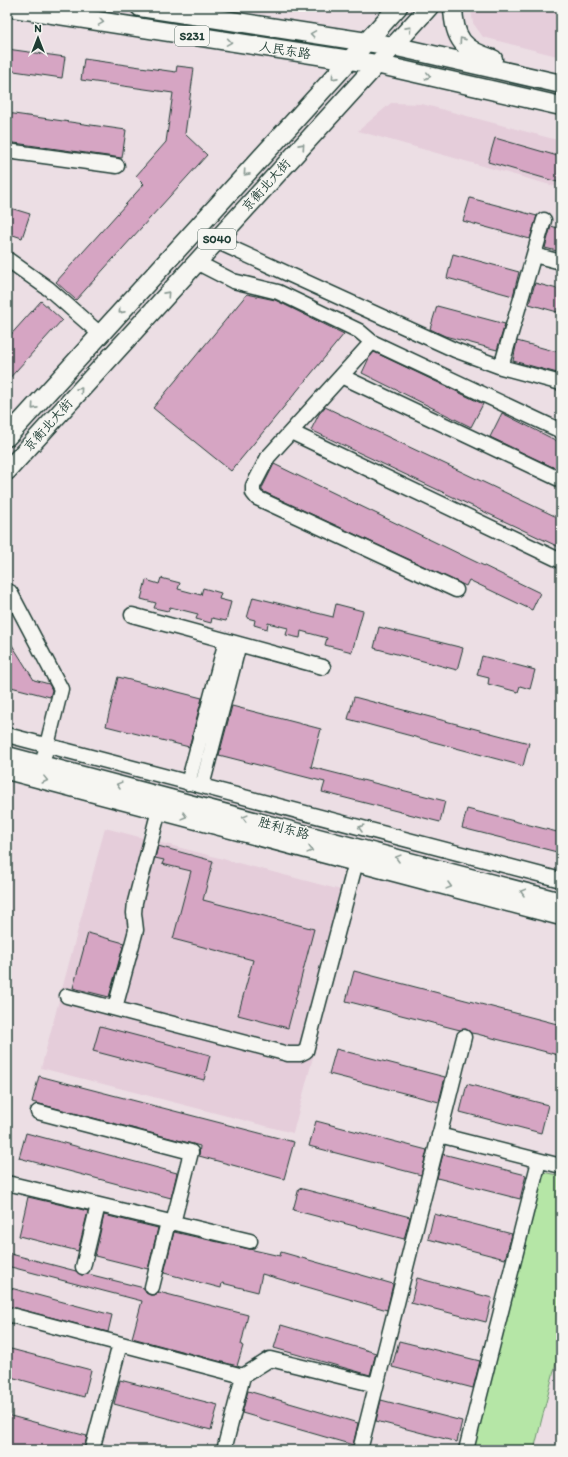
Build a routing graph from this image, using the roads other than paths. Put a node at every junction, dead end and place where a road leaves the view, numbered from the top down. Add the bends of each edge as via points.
1 (7, 7) edge
2 (140, 7) edge
3 (398, 7) edge
4 (429, 7) edge
5 (453, 7) edge
6 (366, 42) junction
7 (393, 46) junction
8 (350, 60) junction
9 (376, 64) junction
10 (561, 80) edge
11 (561, 84) edge
12 (561, 106) edge
13 (7, 151) edge
14 (117, 166) dead end
15 (544, 220) dead end
16 (216, 241) junction
17 (534, 255) junction
18 (7, 259) edge
19 (196, 262) junction
20 (561, 262) edge
21 (100, 334) junction
22 (372, 342) junction
23 (501, 367) junction
24 (341, 376) junction
25 (561, 383) edge
26 (561, 431) edge
27 (291, 432) junction
28 (7, 437) edge
29 (7, 471) edge
30 (561, 480) edge
31 (561, 561) edge
32 (456, 590) dead end
33 (7, 591) edge
34 (132, 615) dead end
35 (226, 640) junction
36 (239, 644) junction
37 (323, 667) dead end
38 (7, 735) edge
39 (47, 746) junction
40 (7, 756) edge
41 (42, 765) junction
42 (7, 770) edge
43 (188, 783) junction
44 (202, 786) junction
45 (159, 810) junction
46 (356, 862) junction
47 (561, 880) edge
48 (561, 902) edge
49 (561, 916) edge
50 (67, 996) dead end
51 (115, 1008) junction
52 (464, 1037) dead end
53 (38, 1112) dead end
54 (439, 1135) junction
55 (539, 1160) junction
56 (561, 1166) edge
57 (7, 1183) edge
58 (98, 1205) junction
59 (170, 1222) junction
60 (250, 1241) dead end
61 (83, 1267) dead end
62 (152, 1287) dead end
63 (7, 1314) edge
64 (120, 1344) junction
65 (244, 1376) junction
66 (376, 1385) junction
67 (92, 1450) edge
68 (224, 1450) edge
69 (360, 1450) edge
70 (466, 1450) edge

1 -> 8 main road, 人民东路 / S231
6 -> 2 main road, 人民东路 / S231
3 - 6 main road, 京衡北大街 / S040
7 -> 4 main road, 京衡北大街 / S040
10 -> 5 main road via 471,51 456,30
6 - 7 main road, 人民东路 / S231
6 - 8 main road, 京衡北大街 / S040
7 - 9 main road, 京衡北大街 / S040
7 - 11 main road, 人民东路
8 - 9 main road, 人民东路 / S231
8 -> 21 main road, 京衡北大街 / S040
9 -> 12 main road, 人民东路
16 -> 9 main road, 京衡北大街 / S040
13 - 14 street
15 - 17 street
16 - 19 main road, 京衡北大街 / S040
16 - 23 street via 455,350
17 - 20 street
17 - 23 street
18 - 21 street via 49,289
19 - 22 street via 233,281 278,292 360,331
29 -> 19 main road, 京衡北大街 / S040
21 -> 28 main road, 京衡北大街 / S040
22 - 24 street
22 - 26 street
23 - 25 street
24 - 27 street
24 - 30 street
27 - 31 street
27 - 32 street via 268,457 254,486 253,493 256,498
33 - 39 street via 10,592 61,689
34 - 35 street
35 - 36 street
35 - 43 street
36 - 37 street
36 - 44 street
38 - 39 street
39 - 41 street
39 - 43 street
40 - 41 main road, 胜利东路
48 -> 41 main road, 胜利东路
42 -> 45 main road, 胜利东路
43 - 44 street
47 -> 44 street
45 -> 46 main road, 胜利东路
45 - 51 street via 135,902 136,930
46 -> 49 main road, 胜利东路
46 - 51 street via 306,1051 288,1054
50 - 51 street
52 - 54 street
53 - 59 street via 191,1152
54 - 55 street
54 - 66 street
55 - 56 street
55 - 70 street
57 - 58 street
58 - 59 street
58 - 61 street
59 - 60 street
59 - 62 street
63 - 64 street
64 - 65 street
64 - 67 street
65 - 66 street via 270,1359
65 - 68 street
66 - 69 street

